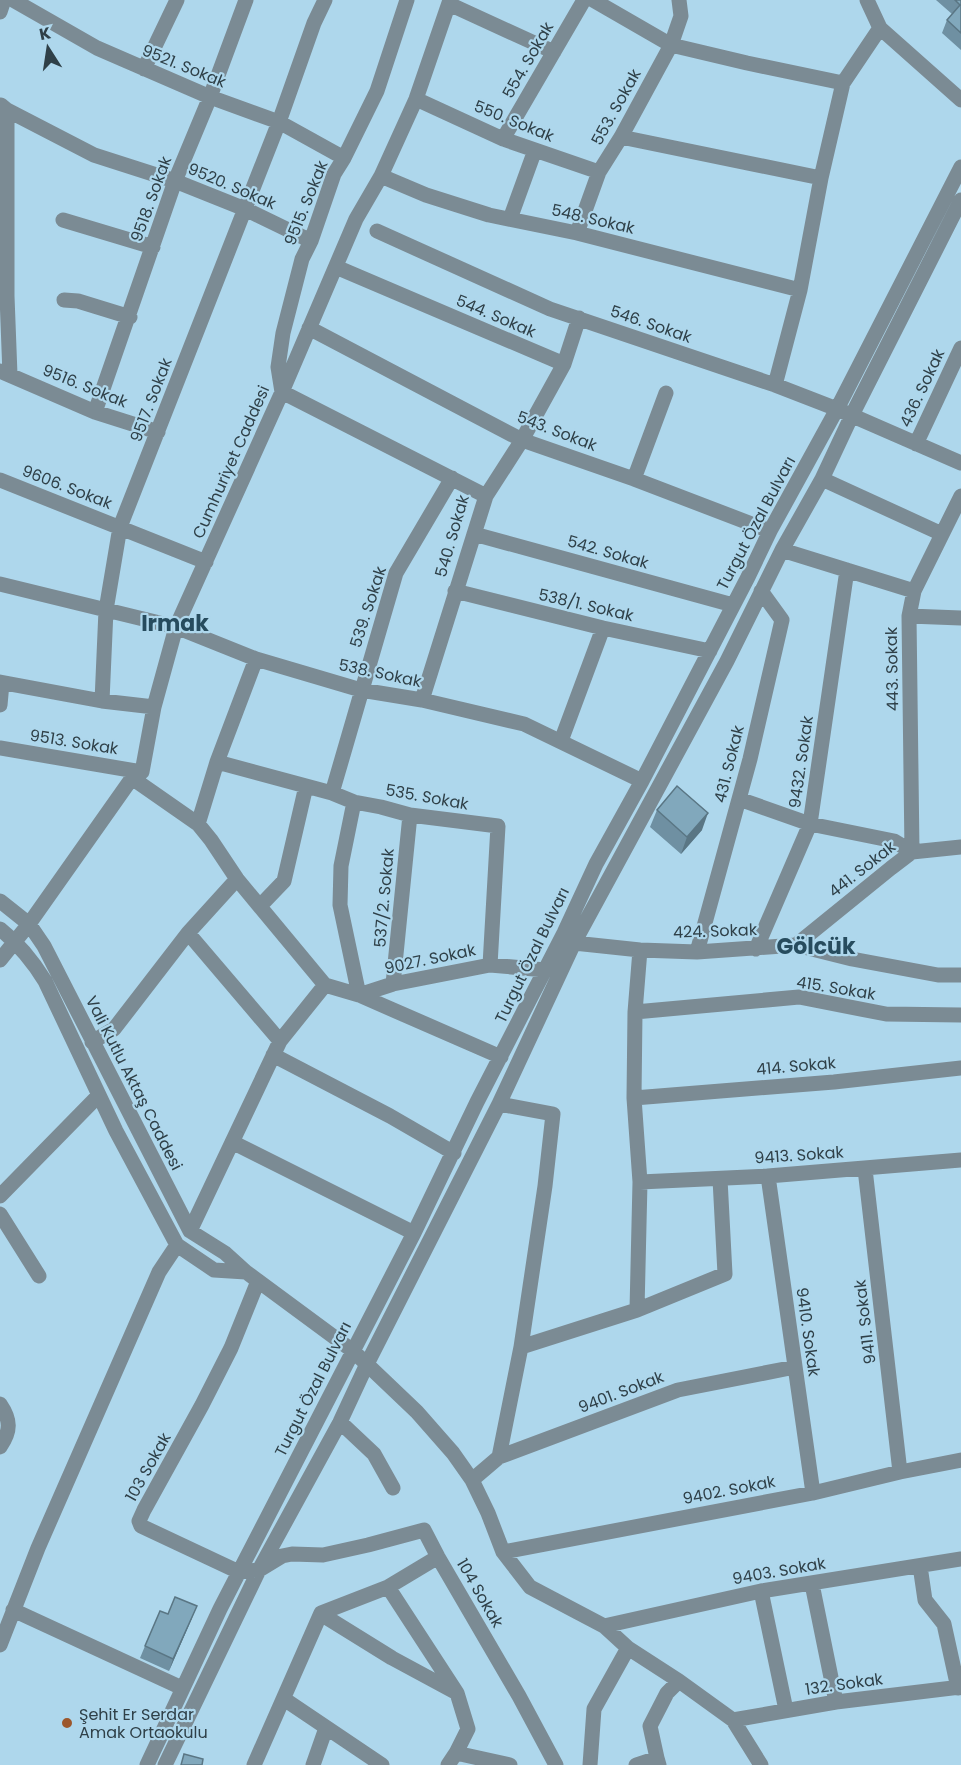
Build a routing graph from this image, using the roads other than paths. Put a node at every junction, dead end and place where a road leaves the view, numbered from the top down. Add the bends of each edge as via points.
1 (4, 0) edge
2 (14, 0) edge
3 (177, 0) edge
4 (246, 0) edge
5 (325, 0) edge
6 (406, 0) edge
7 (584, 0) edge
8 (593, 0) edge
9 (679, 0) edge
10 (867, 0) edge
11 (450, 2) edge
12 (0, 12) edge
13 (880, 28) junction
14 (671, 45) junction
15 (554, 52) junction
16 (144, 69) junction
17 (843, 84) junction
18 (210, 97) junction
19 (416, 99) junction
20 (961, 100) edge
21 (4, 107) edge
22 (279, 122) junction
23 (621, 138) junction
24 (503, 139) junction
25 (535, 150) junction
26 (344, 158) junction
27 (961, 167) edge
28 (599, 172) junction
29 (381, 176) junction
30 (821, 178) junction
31 (176, 182) junction
32 (961, 200) edge
33 (245, 209) junction
34 (510, 219) junction
35 (63, 220) dead end
36 (377, 231) dead end
37 (578, 232) junction
38 (311, 241) junction
39 (153, 247) junction
40 (336, 267) junction
41 (800, 290) junction
42 (64, 300) dead end
43 (130, 317) junction
44 (579, 318) junction
45 (309, 328) junction
46 (961, 348) edge
47 (564, 364) junction
48 (5, 373) edge
49 (775, 385) junction
50 (282, 392) junction
51 (666, 393) dead end
52 (837, 409) junction
53 (95, 412) junction
54 (852, 416) junction
55 (158, 432) junction
56 (522, 440) junction
57 (916, 444) junction
58 (961, 463) edge
59 (452, 478) junction
60 (634, 479) junction
61 (822, 479) junction
62 (0, 480) edge
63 (486, 496) junction
64 (961, 496) edge
65 (120, 527) junction
66 (770, 531) junction
67 (474, 534) junction
68 (942, 534) junction
69 (782, 550) junction
70 (206, 562) junction
71 (847, 570) junction
72 (0, 584) edge
73 (455, 591) junction
74 (761, 591) junction
75 (914, 591) junction
76 (733, 606) junction
77 (106, 610) junction
78 (909, 616) junction
79 (961, 618) edge
80 (176, 627) junction
81 (603, 628) junction
82 (710, 651) junction
83 (256, 659) junction
84 (1, 683) edge
85 (362, 690) junction
86 (422, 700) junction
87 (102, 701) junction
88 (0, 705) edge
89 (154, 707) junction
90 (561, 741) junction
91 (0, 748) edge
92 (217, 762) junction
93 (137, 775) junction
94 (642, 781) junction
95 (306, 786) junction
96 (332, 792) junction
97 (739, 799) junction
98 (354, 802) junction
99 (410, 815) junction
100 (198, 824) junction
101 (810, 824) junction
102 (961, 847) edge
103 (912, 852) junction
104 (237, 879) junction
105 (0, 901) edge
106 (260, 906) junction
107 (29, 924) junction
108 (0, 929) edge
109 (188, 933) junction
110 (15, 941) junction
111 (574, 943) junction
112 (796, 945) junction
113 (756, 949) junction
114 (640, 950) junction
115 (697, 952) junction
116 (0, 960) edge
117 (490, 965) junction
118 (545, 970) junction
119 (961, 975) edge
120 (393, 984) junction
121 (325, 986) junction
122 (359, 995) junction
123 (635, 1012) junction
124 (961, 1015) edge
125 (92, 1042) junction
126 (277, 1048) junction
127 (501, 1057) junction
128 (961, 1068) edge
129 (99, 1095) junction
130 (634, 1098) junction
131 (499, 1104) junction
132 (232, 1142) junction
133 (453, 1154) junction
134 (961, 1160) edge
135 (865, 1168) junction
136 (768, 1176) junction
137 (720, 1179) junction
138 (640, 1182) junction
139 (0, 1196) edge
140 (0, 1214) edge
141 (190, 1231) junction
142 (414, 1233) junction
143 (177, 1245) junction
144 (39, 1275) dead end
145 (252, 1277) junction
146 (637, 1310) junction
147 (521, 1347) junction
148 (353, 1351) junction
149 (367, 1364) junction
150 (795, 1367) junction
151 (0, 1404) edge
152 (340, 1422) junction
153 (0, 1447) edge
154 (500, 1457) junction
155 (961, 1460) edge
156 (900, 1472) junction
157 (472, 1480) junction
158 (393, 1488) dead end
159 (813, 1493) junction
160 (504, 1552) junction
161 (438, 1557) junction
162 (961, 1559) edge
163 (920, 1566) junction
164 (259, 1570) junction
165 (239, 1572) junction
166 (812, 1584) junction
167 (388, 1587) junction
168 (761, 1591) junction
169 (14, 1611) junction
170 (321, 1614) junction
171 (604, 1626) junction
172 (0, 1645) edge
173 (628, 1648) junction
174 (679, 1681) junction
175 (183, 1688) junction
176 (960, 1688) edge
177 (457, 1693) junction
178 (284, 1699) junction
179 (836, 1702) junction
180 (786, 1710) junction
181 (733, 1720) junction
182 (326, 1728) junction
183 (452, 1759) edge
184 (658, 1761) edge
185 (147, 1765) edge
186 (165, 1765) edge
187 (254, 1765) edge
188 (313, 1765) edge
189 (382, 1765) edge
190 (510, 1765) edge
191 (556, 1765) edge
192 (590, 1765) edge
193 (636, 1765) edge
194 (761, 1765) edge

1 - 12 street
2 - 16 street, 9521. Sokak via 97,48
3 - 16 street
4 - 18 street, 9518. Sokak
5 - 22 street, 9517. Sokak
6 - 26 street, 9515. Sokak via 377,91
7 - 15 street, 554. Sokak
8 - 14 street
9 - 14 street, 553. Sokak via 681,16
10 - 13 street
11 - 15 street
11 - 19 street, Cumhuriyet Caddesi
13 - 17 street
13 - 20 street
14 - 17 street
14 - 23 street, 553. Sokak
15 - 24 street, 554. Sokak
16 - 18 street, 9521. Sokak
17 - 30 street
18 - 22 street, 9521. Sokak
18 - 31 street, 9518. Sokak
19 - 24 street, 550. Sokak
19 - 29 street, Cumhuriyet Caddesi
21 - 31 street, 9520. Sokak via 94,155
21 - 48 street
22 - 26 street, 9521. Sokak
22 - 33 street, 9517. Sokak
23 - 28 street, 553. Sokak
23 - 30 street
24 - 25 street, 550. Sokak
25 - 28 street, 550. Sokak
25 - 34 street
26 - 38 street, 9515. Sokak via 334,174
27 - 52 street, Turgut Özal Bulvarı
28 - 37 street, 553. Sokak
29 - 34 street, 548. Sokak via 426,195
29 - 40 street, Cumhuriyet Caddesi via 356,219
30 - 41 street
31 - 33 street, 9520. Sokak
31 - 39 street, 9518. Sokak
32 - 54 street, Turgut Özal Bulvarı
33 - 38 street, 9520. Sokak
33 - 55 street, 9517. Sokak
34 - 37 street, 548. Sokak
35 - 39 street
36 - 44 street, 546. Sokak via 550,309
37 - 41 street, 548. Sokak
38 - 50 street, 9515. Sokak via 302,259 283,333 278,367
39 - 43 street, 9518. Sokak
40 - 45 street, Cumhuriyet Caddesi
40 - 47 street, 544. Sokak
41 - 49 street
42 - 43 street
43 - 53 street, 9518. Sokak
44 - 47 street
44 - 49 street, 546. Sokak
45 - 50 street, Cumhuriyet Caddesi
45 - 56 street, 543. Sokak
46 - 57 street, 436. Sokak
47 - 56 street
48 - 53 street, 9516. Sokak
49 - 52 street, 546. Sokak
50 - 59 street, 540. Sokak
50 - 70 street, Cumhuriyet Caddesi
51 - 60 street
52 - 54 street, 546. Sokak
52 - 66 street, Turgut Özal Bulvarı
53 - 55 street, 9516. Sokak
54 - 57 street, 546. Sokak
54 - 61 street, Turgut Özal Bulvarı
55 - 65 street, 9517. Sokak
56 - 60 street, 543. Sokak
56 - 63 street
57 - 58 street, 546. Sokak
59 - 63 street, 540. Sokak
59 - 85 street, 539. Sokak via 396,573
60 - 66 street, 543. Sokak
61 - 68 street
61 - 69 street, Turgut Özal Bulvarı
62 - 65 street, 9606. Sokak
63 - 67 street, 540. Sokak
64 - 68 street, 443. Sokak
65 - 70 street, 9606. Sokak
65 - 77 street, 9517. Sokak
66 - 76 street, Turgut Özal Bulvarı
67 - 73 street, 540. Sokak
67 - 76 street, 542. Sokak
68 - 75 street, 443. Sokak
69 - 71 street
69 - 74 street, Turgut Özal Bulvarı
70 - 80 street, Cumhuriyet Caddesi
71 - 75 street
71 - 101 street, 9432. Sokak
72 - 77 street, 538. Sokak
73 - 81 street, 538/1. Sokak
73 - 86 street, 540. Sokak
74 - 97 street, 431. Sokak via 782,620
74 - 111 street, Turgut Özal Bulvarı
75 - 78 street, 443. Sokak
76 - 82 street, Turgut Özal Bulvarı
77 - 80 street, 538. Sokak
77 - 87 street, 9517. Sokak
78 - 79 street
78 - 103 street, 443. Sokak
80 - 83 street, 538. Sokak
80 - 89 street, Cumhuriyet Caddesi
81 - 82 street, 538/1. Sokak
81 - 90 street
82 - 94 street, Turgut Özal Bulvarı
83 - 85 street, 538. Sokak
83 - 92 street
84 - 87 street
84 - 88 street
85 - 86 street, 538. Sokak
85 - 96 street, 539. Sokak
86 - 90 street, 538. Sokak via 525,724
87 - 89 street
89 - 93 street, Cumhuriyet Caddesi
90 - 94 street, 538. Sokak
91 - 93 street, 9513. Sokak
92 - 95 street, 535. Sokak
92 - 100 street
93 - 100 street
93 - 107 street, Cumhuriyet Caddesi
94 - 118 street, Turgut Özal Bulvarı via 596,864
95 - 96 street, 535. Sokak
95 - 106 street via 284,881
96 - 98 street, 535. Sokak
97 - 101 street
97 - 115 street, 431. Sokak
98 - 99 street, 535. Sokak
98 - 122 street via 341,866 340,905
99 - 117 street, 535. Sokak via 498,826
99 - 120 street, 537/2. Sokak
100 - 104 street
101 - 103 street via 894,841
101 - 113 street, 9432. Sokak
102 - 103 street, 441. Sokak
103 - 112 street, 441. Sokak
104 - 106 street
104 - 109 street
105 - 107 street, Vali Kutlu Aktaş Caddesi
106 - 121 street
107 - 110 street, Cumhuriyet Caddesi
107 - 125 street, Vali Kutlu Aktaş Caddesi
108 - 110 street, Vali Kutlu Aktaş Caddesi
109 - 125 street via 114,1029
109 - 126 street
110 - 116 street, Cumhuriyet Caddesi
110 - 129 street, Vali Kutlu Aktaş Caddesi via 45,981
111 - 114 street, 424. Sokak
111 - 131 street, Turgut Özal Bulvarı
112 - 113 street, 424. Sokak
112 - 119 street, 424. Sokak via 852,960 938,975
113 - 115 street, 424. Sokak
114 - 115 street, 424. Sokak
114 - 123 street
117 - 118 street, 9027. Sokak
117 - 120 street, 9027. Sokak
118 - 127 street, Turgut Özal Bulvarı
120 - 122 street, 9027. Sokak
121 - 122 street
121 - 126 street
122 - 127 street
123 - 124 street, 415. Sokak via 799,997 886,1014
123 - 130 street
125 - 141 street, Vali Kutlu Aktaş Caddesi
126 - 132 street
126 - 133 street
127 - 133 street, Turgut Özal Bulvarı
128 - 130 street, 414. Sokak
129 - 139 street
129 - 143 street, Vali Kutlu Aktaş Caddesi
130 - 138 street
131 - 147 street via 553,1114
131 - 149 street, Turgut Özal Bulvarı
132 - 141 street
132 - 142 street
133 - 142 street, Turgut Özal Bulvarı
134 - 135 street, 9413. Sokak
135 - 136 street, 9413. Sokak
135 - 156 street, 9411. Sokak
136 - 137 street, 9413. Sokak
136 - 150 street, 9410. Sokak
137 - 138 street, 9413. Sokak
137 - 146 street via 725,1274
138 - 146 street
140 - 144 street
141 - 145 street via 225,1253
142 - 148 street, Turgut Özal Bulvarı
143 - 145 street, Vali Kutlu Aktaş Caddesi via 214,1270
143 - 169 street via 159,1272
145 - 148 street
145 - 165 street, 103 Sokak via 231,1348 140,1521 141,1526
146 - 147 street
147 - 154 street
148 - 149 street
148 - 165 street, Turgut Özal Bulvarı
149 - 152 street, Turgut Özal Bulvarı
149 - 157 street via 417,1412
150 - 154 street, 9401. Sokak via 678,1390
150 - 159 street, 9410. Sokak
151 - 153 street via 9,1427
152 - 158 street via 374,1454
152 - 164 street, Turgut Özal Bulvarı
154 - 157 street, 9401. Sokak
155 - 156 street, 9402. Sokak
156 - 159 street, 9402. Sokak
157 - 160 street
159 - 160 street, 9402. Sokak
160 - 171 street via 530,1587
161 - 164 street, 104 Sokak via 424,1530 323,1555 282,1556
161 - 167 street
161 - 191 street, 104 Sokak
162 - 163 street, 9403. Sokak
163 - 166 street, 9403. Sokak
163 - 176 street via 925,1600 944,1624
164 - 165 street
164 - 186 street, Turgut Özal Bulvarı
165 - 175 street, Turgut Özal Bulvarı
166 - 168 street, 9403. Sokak
166 - 179 street
167 - 170 street
167 - 177 street
168 - 171 street, 9403. Sokak
168 - 180 street
169 - 172 street
169 - 175 street
170 - 177 street
170 - 178 street
171 - 173 street
173 - 174 street
173 - 192 street via 594,1709
174 - 181 street
174 - 184 street via 667,1693 650,1726
175 - 185 street, Turgut Özal Bulvarı
176 - 179 street, 132. Sokak
177 - 183 street via 468,1729
178 - 182 street
178 - 187 street
179 - 180 street, 132. Sokak
180 - 181 street, 132. Sokak
181 - 194 street
182 - 188 street
182 - 189 street
183 - 190 street
184 - 193 street

